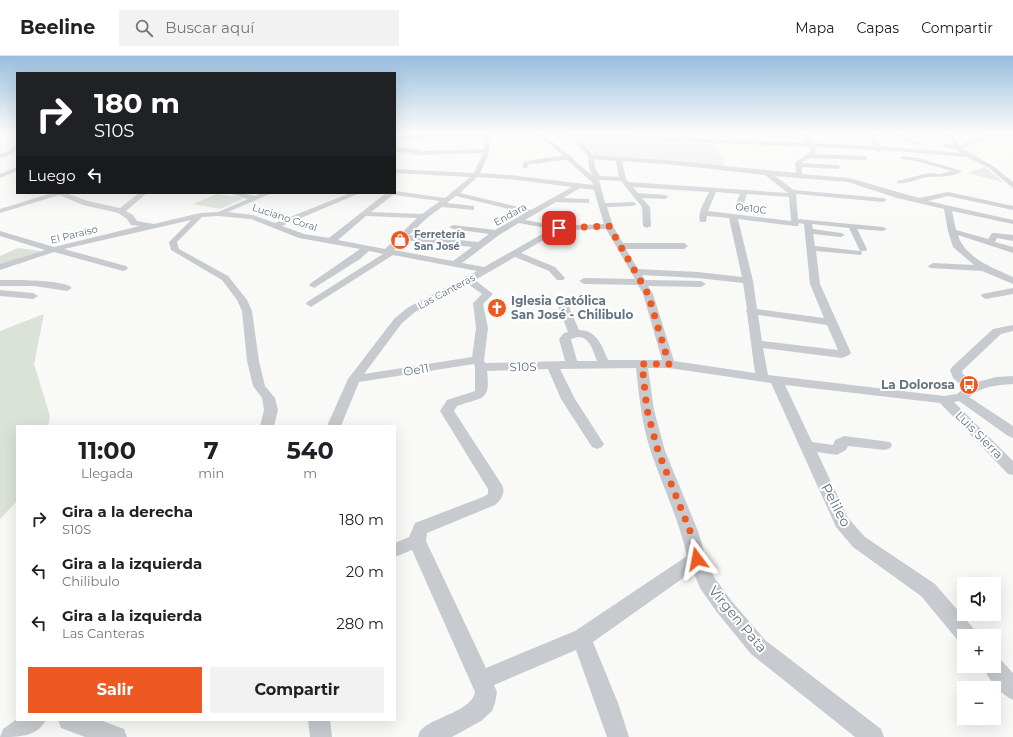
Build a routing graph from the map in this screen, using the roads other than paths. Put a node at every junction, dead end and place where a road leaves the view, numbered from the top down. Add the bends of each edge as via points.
1 (403, 165) edge
2 (481, 165) edge
3 (578, 165) edge
4 (592, 165) edge
5 (621, 165) edge
6 (693, 165) edge
7 (797, 165) joint
8 (937, 165) edge
9 (987, 165) edge
10 (838, 167) dead end
11 (16, 169) edge
12 (396, 172) edge
13 (767, 173) junction
14 (4, 174) edge
15 (476, 175) junction
16 (799, 175) junction
17 (16, 177) edge
18 (838, 178) junction
19 (408, 179) dead end
20 (437, 179) dead end
21 (596, 179) junction
22 (625, 181) junction
23 (899, 182) dead end
24 (740, 184) dead end
25 (1013, 186) edge
26 (577, 187) junction
27 (597, 188) junction
28 (713, 190) junction
29 (744, 192) junction
30 (791, 192) junction
31 (858, 192) dead end
32 (396, 193) edge
33 (56, 194) edge
34 (62, 194) edge
35 (142, 194) edge
36 (237, 194) edge
37 (266, 194) edge
38 (354, 194) edge
39 (389, 194) edge
40 (455, 194) junction
41 (637, 195) junction
42 (665, 197) dead end
43 (256, 198) junction
44 (556, 200) junction
45 (883, 200) dead end
46 (920, 200) junction
47 (586, 201) dead end
48 (443, 202) junction
49 (633, 204) dead end
50 (602, 205) junction
51 (739, 206) dead end
52 (471, 208) dead end
53 (948, 208) junction
54 (1013, 208) edge
55 (0, 211) edge
56 (121, 212) junction
57 (218, 214) junction
58 (364, 214) junction
59 (533, 214) junction
60 (703, 214) junction
61 (200, 215) junction
62 (424, 216) junction
63 (733, 217) junction
64 (520, 221) junction
65 (703, 222) dead end
66 (795, 222) junction
67 (1013, 222) edge
68 (154, 226) junction
69 (274, 226) junction
70 (609, 226) junction
71 (647, 226) dead end
72 (809, 226) junction
73 (852, 226) junction
74 (453, 227) dead end
75 (559, 228) junction
76 (883, 229) dead end
77 (952, 231) junction
78 (0, 233) edge
79 (496, 233) junction
80 (841, 235) dead end
81 (403, 237) junction
82 (1013, 238) edge
83 (330, 242) junction
84 (990, 243) junction
85 (479, 245) junction
86 (620, 246) junction
87 (684, 246) dead end
88 (367, 248) junction
89 (55, 249) junction
90 (1013, 250) edge
91 (390, 252) junction
92 (812, 252) junction
93 (514, 254) junction
94 (853, 261) dead end
95 (455, 264) junction
96 (933, 266) dead end
97 (0, 267) edge
98 (123, 268) dead end
99 (984, 268) junction
100 (486, 270) junction
101 (636, 272) junction
102 (560, 278) dead end
103 (468, 280) junction
104 (584, 281) dead end
105 (748, 281) junction
106 (1013, 281) edge
107 (0, 283) edge
108 (642, 283) junction
109 (701, 284) dead end
110 (314, 286) dead end
111 (67, 288) dead end
112 (1013, 291) edge
113 (0, 294) edge
114 (33, 296) dead end
115 (986, 296) dead end
116 (560, 298) dead end
117 (311, 304) dead end
118 (751, 311) junction
119 (831, 322) junction
120 (1013, 328) edge
121 (575, 334) junction
122 (757, 344) junction
123 (479, 363) junction
124 (572, 364) junction
125 (604, 364) junction
126 (642, 364) junction
127 (669, 364) junction
128 (553, 366) junction
129 (354, 379) junction
130 (769, 379) junction
131 (1013, 380) edge
132 (972, 388) junction
133 (961, 397) junction
134 (944, 400) junction
135 (268, 425) edge
136 (334, 425) edge
137 (1013, 433) edge
138 (597, 444) dead end
139 (885, 445) dead end
140 (807, 446) junction
141 (1013, 470) edge
142 (417, 541) junction
143 (396, 550) edge
144 (697, 559) junction
145 (961, 629) edge
146 (582, 638) junction
147 (999, 673) edge
148 (482, 680) junction
149 (1013, 689) edge
150 (34, 721) edge
151 (72, 721) edge
152 (319, 721) edge
153 (11, 737) edge
154 (116, 737) edge
155 (322, 737) edge
156 (429, 737) edge
157 (618, 737) edge
158 (874, 737) edge

1 - 12 street
2 - 15 street
3 - 21 street
4 - 21 street
5 - 22 street
6 - 13 street
7 - 10 street
7 - 16 street
8 - 23 street via 959,171
9 - 25 street
11 - 14 street
12 - 15 street
13 - 16 street
13 - 30 street
14 - 17 street
15 - 26 street
15 - 40 street
16 - 18 street
18 - 31 street
18 - 46 street
19 - 20 street
21 - 22 street
21 - 27 street
22 - 28 street
22 - 41 street
24 - 30 street
26 - 27 street
26 - 44 street, Endara
27 - 50 street
28 - 29 street
28 - 60 street
29 - 30 street
29 - 51 street
30 - 45 street
30 - 66 street
32 - 48 street
33 - 55 street
34 - 56 street, Luciano Coral
35 - 56 street
36 - 43 street
37 - 43 street
38 - 69 street
39 - 58 street
40 - 48 street
40 - 59 street
41 - 42 street
41 - 71 street via 646,207
43 - 57 street
44 - 47 street
44 - 59 street, Endara
46 - 53 street
46 - 54 street via 948,194
48 - 52 street
48 - 62 street
49 - 50 street
50 - 70 street
53 - 67 street
53 - 77 street
56 - 68 street, Luciano Coral via 134,223
57 - 61 street, Luciano Coral
57 - 69 street, Luciano Coral via 253,217
58 - 62 street
58 - 83 street
59 - 64 street, Endara
60 - 63 street, Oe10C
60 - 65 street
61 - 68 street, Luciano Coral
61 - 135 street via 173,242 175,250 225,278 242,300 247,311 259,386 268,398 271,410
62 - 81 street
63 - 66 street, Oe10C
63 - 105 street, Pelileo
64 - 75 street
64 - 79 street, Endara
66 - 72 street, Oe10C
68 - 89 street, El Paraíso
69 - 83 street, Luciano Coral
70 - 75 street, Las Canteras
70 - 86 street
72 - 73 street, Oe10C
72 - 80 street
72 - 92 street
73 - 76 street, Oe10C
73 - 92 street via 861,251
74 - 79 street
75 - 93 street, Las Canteras
77 - 84 street
77 - 99 street via 958,247
78 - 89 street
79 - 85 street, Endara
81 - 85 street
81 - 91 street
82 - 84 street via 995,235
83 - 88 street, Luciano Coral
84 - 90 street
85 - 95 street, Endara
86 - 87 street
86 - 101 street
88 - 91 street, Luciano Coral
88 - 110 street
89 - 97 street, El Paraíso
89 - 98 street
91 - 95 street, Luciano Coral
91 - 117 street
92 - 94 street
92 - 119 street via 815,284
93 - 100 street, Las Canteras
93 - 102 street via 550,268
95 - 100 street, Luciano Coral
96 - 99 street
99 - 106 street
100 - 103 street, Las Canteras
101 - 105 street
101 - 108 street
103 - 123 street via 488,294 478,303 482,328
103 - 129 street, Las Canteras via 404,315
104 - 108 street
105 - 118 street, Pelileo
107 - 111 street via 23,282
108 - 109 street
108 - 127 street via 648,294
112 - 115 street
113 - 114 street
116 - 121 street
118 - 119 street
118 - 122 street, Pelileo
119 - 122 street via 845,353
120 - 132 street via 997,331 956,370 957,375
121 - 124 street via 568,335 565,339
121 - 125 street via 587,334 592,337
122 - 130 street, Pelileo
123 - 128 street, S10S
123 - 129 street, Oe11
123 - 142 street via 482,392 473,398 452,403 447,411 496,489 495,496 489,501 421,528 417,532
124 - 125 street, S10S
124 - 128 street, S10S
125 - 126 street, S10S
126 - 127 street, S10S
126 - 144 street, Virgen Pata via 647,410 658,451 690,531
127 - 130 street, S10S
128 - 138 street via 568,399
129 - 136 street, Las Canteras
130 - 134 street, S10S
130 - 140 street, Pelileo
131 - 132 street via 996,381
132 - 133 street
133 - 134 street, S10S
133 - 137 street
134 - 141 street, Luis Sierra
139 - 140 street via 844,441 837,450
140 - 145 street, Pelileo via 846,527 859,542 928,590
142 - 143 street
142 - 148 street
144 - 146 street
144 - 158 street, Virgen Pata via 707,582 758,647
146 - 148 street
146 - 157 street
147 - 149 street
148 - 156 street via 486,692 484,703 473,713
150 - 153 street
151 - 154 street
152 - 155 street

